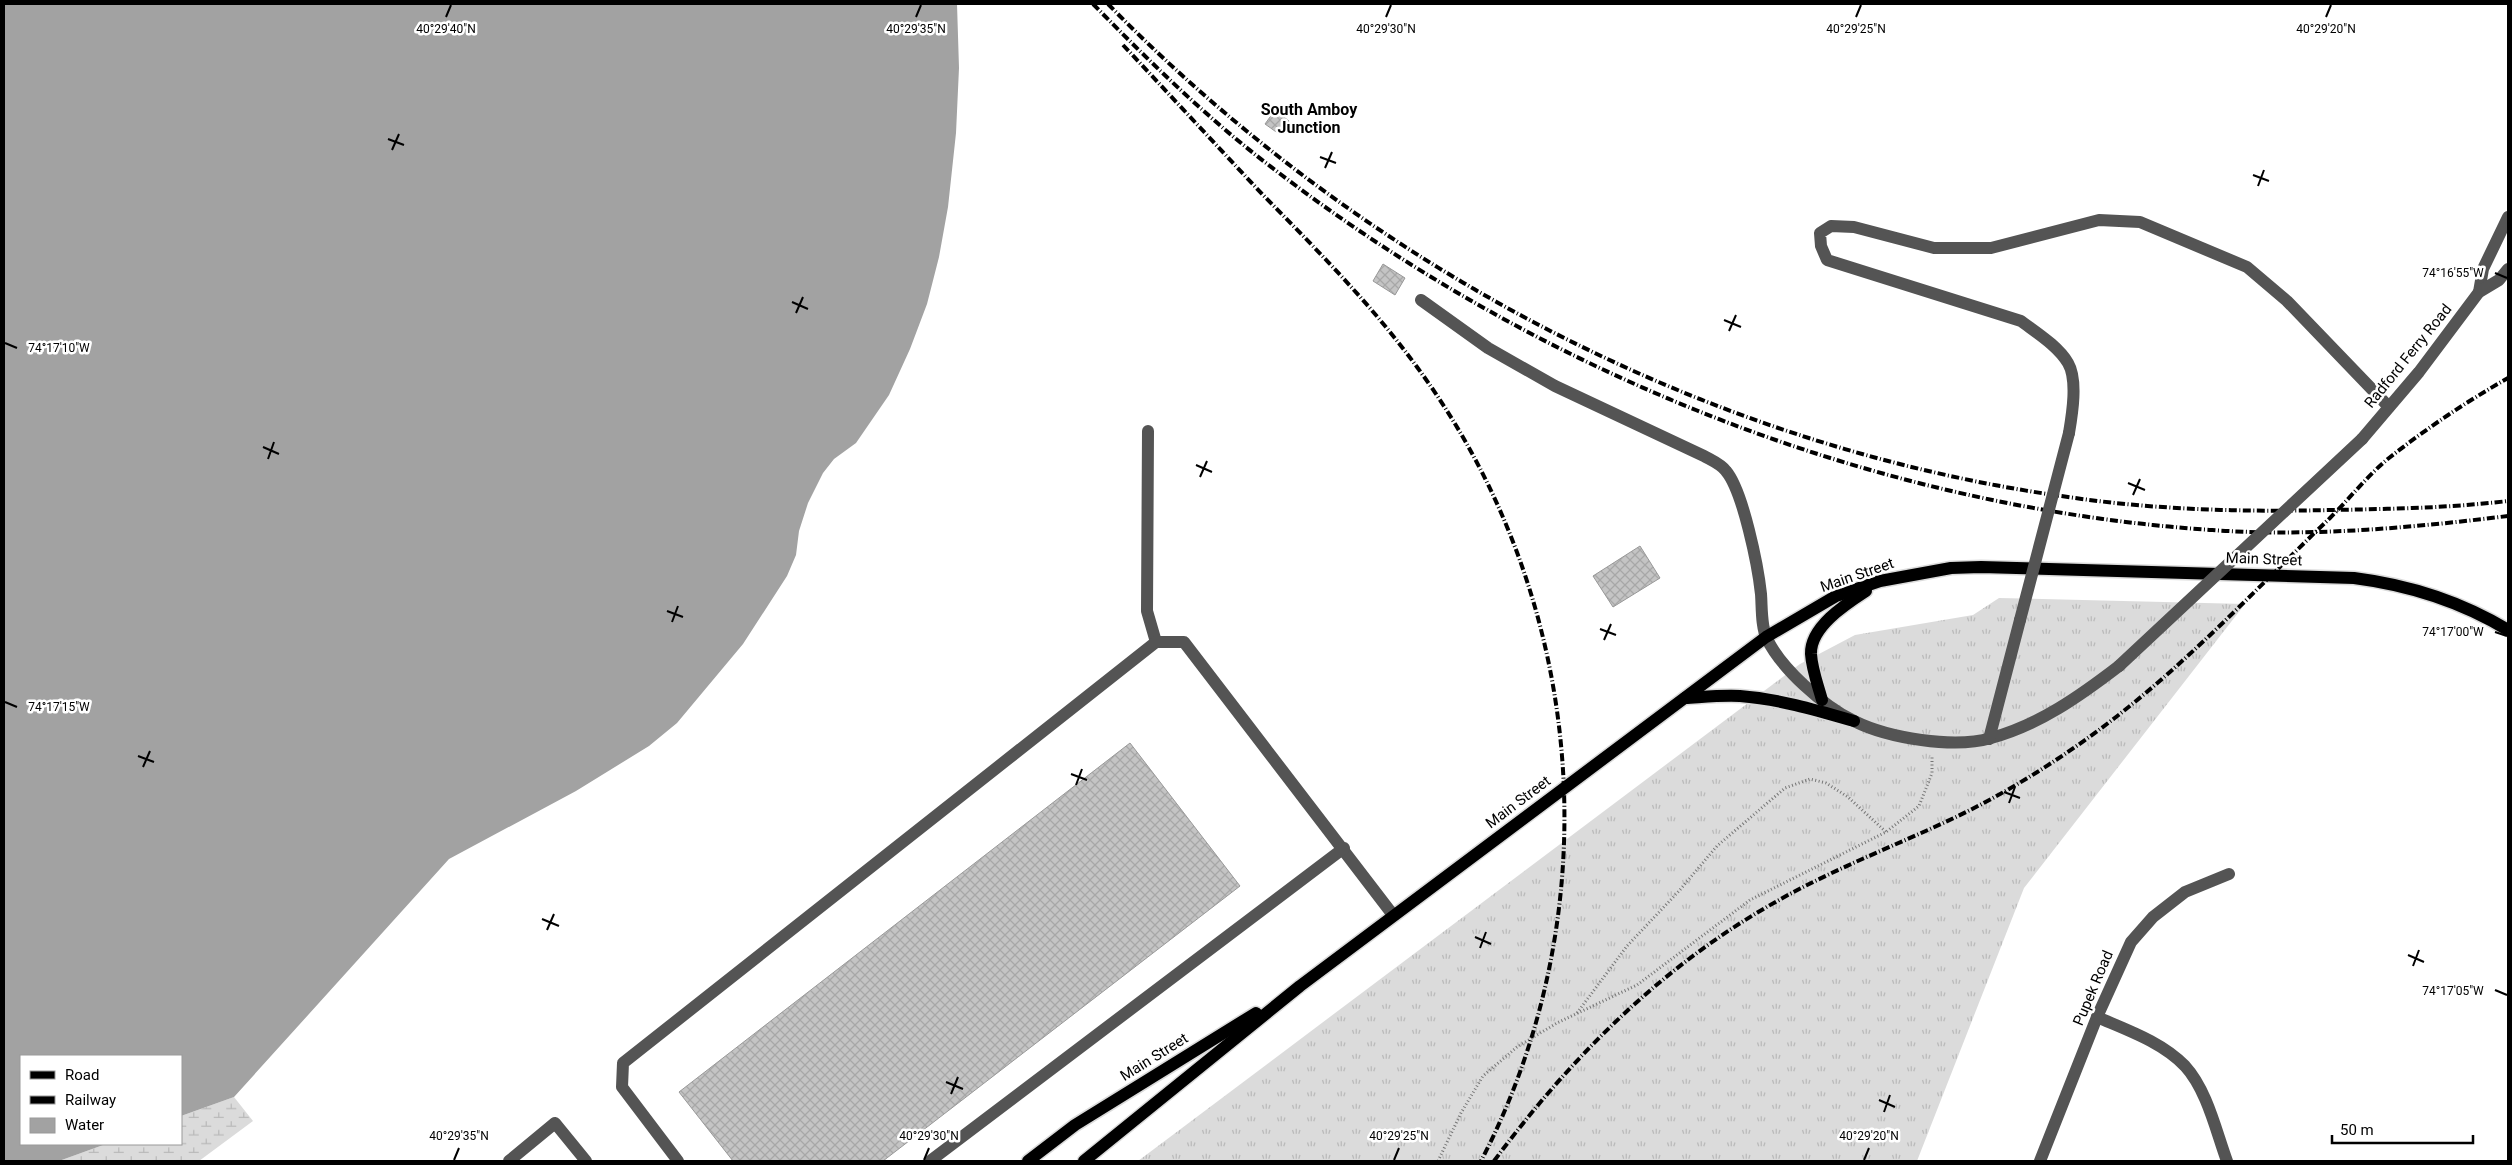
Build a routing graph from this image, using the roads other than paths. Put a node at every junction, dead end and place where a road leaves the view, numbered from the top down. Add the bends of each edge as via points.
1 (2508, 217) edge
2 (2488, 260) junction
3 (2508, 271) edge
4 (2479, 292) junction
5 (1421, 300) dead end
6 (2389, 407) junction
7 (1148, 430) dead end
8 (1880, 581) junction
9 (2508, 630) edge
10 (1766, 637) junction
11 (1156, 642) junction
12 (1685, 698) junction
13 (1822, 700) junction
14 (1854, 721) junction
15 (1989, 739) junction
16 (1344, 848) junction
17 (2230, 874) dead end
18 (1393, 915) junction
19 (1300, 986) junction
20 (2097, 1017) junction
21 (509, 1161) edge
22 (586, 1161) edge
23 (678, 1161) edge
24 (930, 1161) edge
25 (1028, 1161) edge
26 (1084, 1161) edge
27 (2040, 1161) edge
28 (2227, 1161) edge

1 - 2 street, Radford Ferry Road
2 - 3 street
2 - 4 street, Radford Ferry Road
3 - 4 street, Radford Ferry Road
4 - 6 street, Radford Ferry Road
5 - 10 street via 1488,348 1538,376 1725,469 1737,486 1759,579
6 - 15 street, Radford Ferry Road, bridge via 2362,439 2119,666 2057,709 2022,728
6 - 15 street, bridge via 2287,301 2246,267 2140,222 2099,220 1991,248 1934,248 1854,228 1831,226 1820,233 1821,246 1828,260 2021,321 2044,337 2069,364 2075,401 2069,433
7 - 11 street via 1147,611
8 - 9 main road, Main Street via 1951,568 1981,567 2354,578 2388,582 2457,603
8 - 10 main road, Main Street via 1836,596
8 - 13 main road via 1836,611 1818,634 1811,652
10 - 12 main road, Main Street
10 - 13 street via 1795,676
11 - 16 street via 1184,642
11 - 23 street via 623,1063 622,1087
12 - 14 main road via 1738,696 1794,704
12 - 18 main road, Main Street
13 - 14 street
14 - 15 street via 1880,731 1932,740
16 - 18 street
16 - 24 street
17 - 20 street, Pupek Road via 2185,892 2152,918 2131,942
18 - 19 main road, Main Street
19 - 25 main road, Main Street via 1075,1125
19 - 26 main road, Main Street
20 - 27 street, Pupek Road
20 - 28 street via 2144,1038 2185,1066 2201,1092
21 - 22 street via 555,1123

